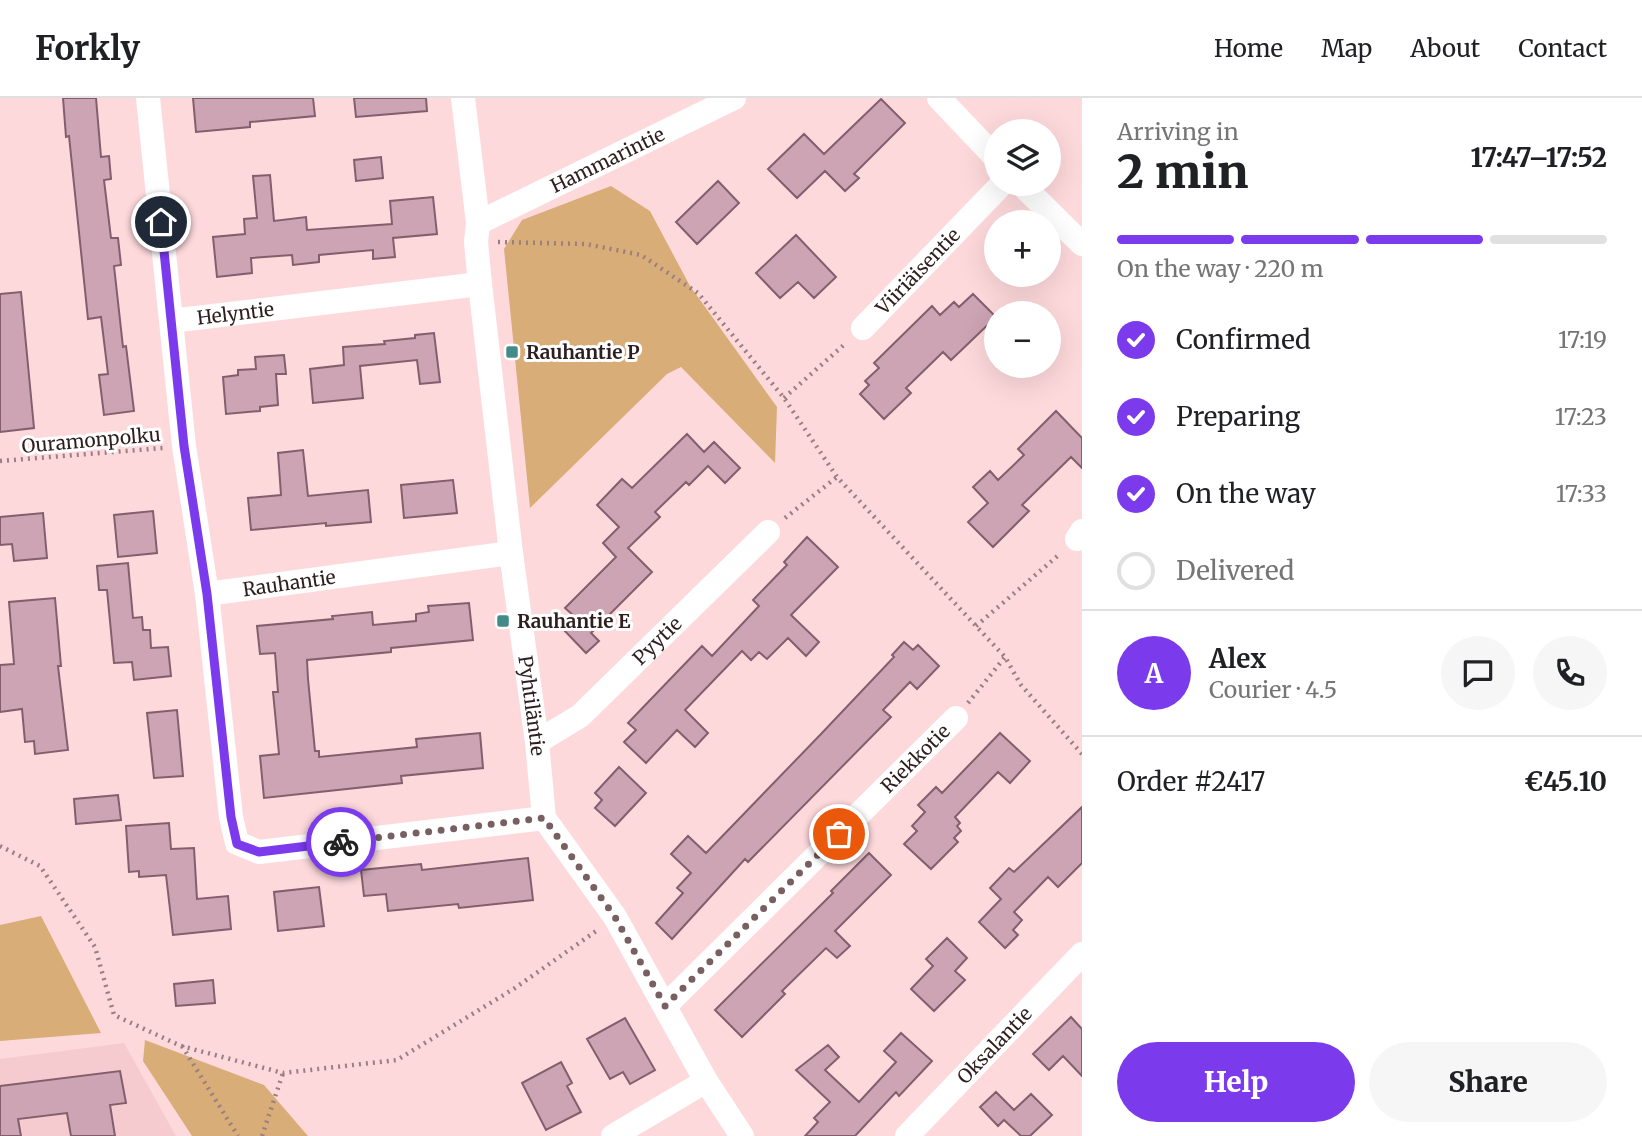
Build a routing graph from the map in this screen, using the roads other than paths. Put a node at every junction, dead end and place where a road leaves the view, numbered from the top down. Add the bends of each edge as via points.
1 (148, 98) edge
2 (463, 98) edge
3 (734, 98) edge
4 (939, 98) edge
5 (984, 145) edge
6 (990, 196) edge
7 (1033, 196) edge
8 (477, 233) junction
9 (1082, 244) edge
10 (480, 284) junction
11 (171, 321) junction
12 (863, 328) road end
13 (768, 532) road end
14 (511, 553) junction
15 (207, 594) junction
16 (956, 718) road end
17 (537, 742) junction
18 (544, 818) junction
19 (1082, 954) edge
20 (665, 1006) junction
21 (706, 1081) junction
22 (612, 1136) edge
23 (742, 1136) edge
24 (907, 1136) edge

1 - 11 street, Helyntie
2 - 8 street, Pyhtiläntie
3 - 8 street, Hammarintie
4 - 5 street
6 - 12 street, Viiriäisentie
7 - 9 street
8 - 10 street, Pyhtiläntie
10 - 11 street, Helyntie
10 - 14 street, Pyhtiläntie
11 - 15 street
13 - 17 street, Pyytie via 580,716
14 - 15 street, Rauhantie
14 - 17 street, Pyhtiläntie
15 - 18 street via 237,844 259,852
16 - 20 street, Riekkotie
17 - 18 street, Pyhtiläntie
18 - 20 street via 615,917
19 - 24 street, Oksalantie
20 - 21 street
21 - 22 street
21 - 23 street

